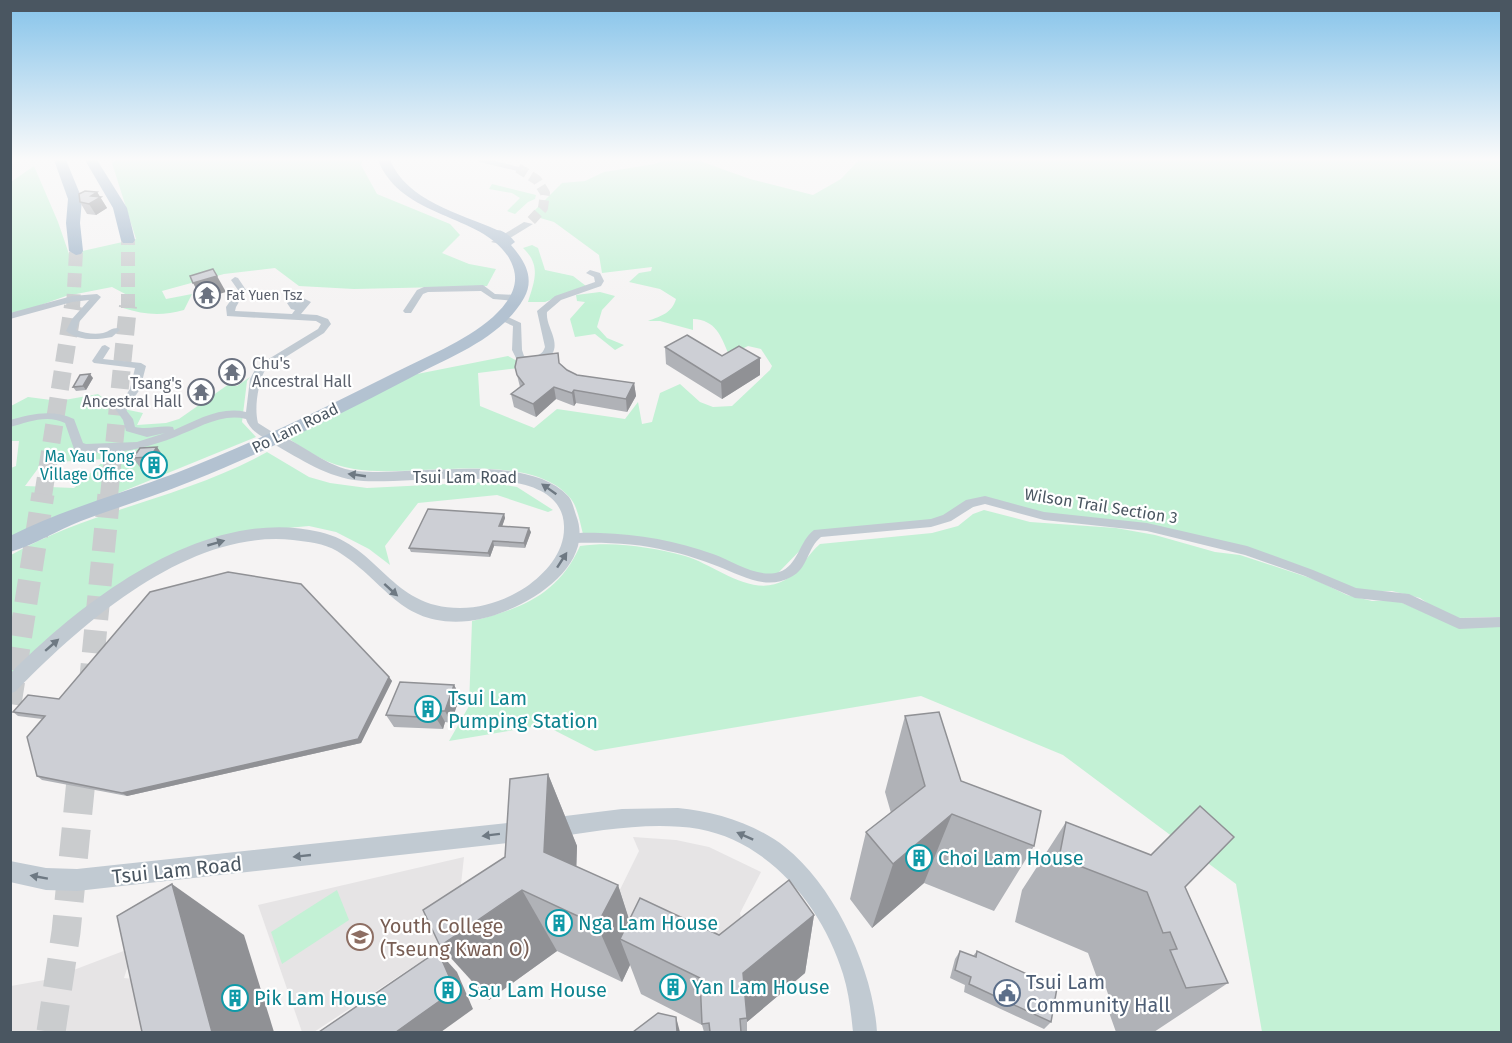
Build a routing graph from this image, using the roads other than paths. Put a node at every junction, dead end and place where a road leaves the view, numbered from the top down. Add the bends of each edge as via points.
1 (74, 209) edge
2 (120, 209) edge
3 (442, 209) edge
4 (524, 224) tunnel mouth
5 (128, 240) tunnel mouth
6 (502, 240) junction
7 (76, 251) tunnel mouth
8 (590, 273) dead end
9 (235, 280) dead end
10 (516, 298) junction
11 (302, 307) dead end
12 (408, 311) dead end
13 (10, 316) edge
14 (294, 317) junction
15 (501, 317) junction
16 (115, 330) dead end
17 (105, 348) dead end
18 (217, 416) junction
19 (251, 417) junction
20 (10, 424) edge
21 (273, 438) junction
22 (572, 538) junction
23 (10, 545) edge
24 (1502, 622) edge
25 (10, 686) edge
26 (10, 870) edge
27 (865, 1032) edge

1 - 7 highway
2 - 5 highway
3 - 6 main road
4 - 6 street
6 - 10 main road via 522,276
8 - 15 street via 597,275 598,284 558,298 542,311 542,322 551,342 546,355 533,360 520,358 518,325
9 - 14 street via 242,290 230,314
10 - 12 street via 493,296 483,288 427,289 420,292
10 - 15 main road, Po Lam Road
11 - 14 street
13 - 16 street via 65,299 97,297 71,331 92,336 110,335
14 - 19 street via 321,319 326,324 261,368 255,379
15 - 21 main road, Po Lam Road via 448,352
17 - 18 street via 97,361 141,366 135,390 122,410 130,429 159,432
18 - 19 street via 234,413
18 - 20 street via 129,447 78,446 70,421 55,415
19 - 21 street via 253,425
22 -> 21 street, Tsui Lam Road via 572,520 564,502 533,480 490,474 357,476 321,466
21 - 23 main road, Po Lam Road via 183,477 59,521
22 - 24 street, Wilson Trail Section 3 via 614,537 664,544 750,574 776,577 797,567 816,534 931,523 970,503 985,500 1038,515 1147,526 1241,549 1351,592 1409,599 1459,624
25 -> 22 street via 56,641 135,581 190,552 219,542 269,533 318,537 351,552 409,603 428,611 460,614 500,607 532,591 559,566
27 -> 26 street, Tsui Lam Road via 862,1000 848,953 831,918 793,868 766,845 698,819 620,819 87,880 46,879

